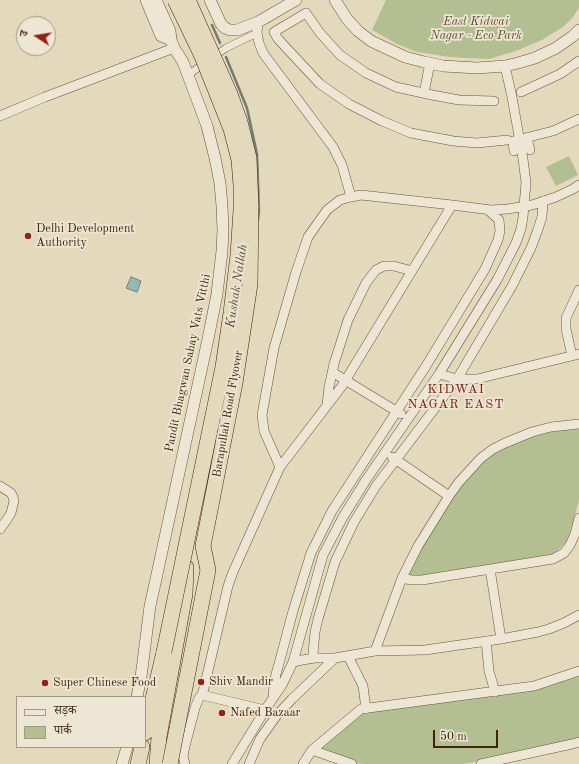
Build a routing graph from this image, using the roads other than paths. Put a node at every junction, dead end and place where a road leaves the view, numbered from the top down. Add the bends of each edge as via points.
1 (146, 0) edge
2 (156, 0) edge
3 (175, 0) edge
4 (188, 0) edge
5 (210, 0) edge
6 (296, 0) edge
7 (335, 0) edge
8 (258, 22) junction
9 (579, 30) edge
10 (257, 33) junction
11 (172, 44) junction
12 (579, 61) edge
13 (430, 63) junction
14 (505, 66) junction
15 (188, 75) junction
16 (521, 92) dead end
17 (424, 93) junction
18 (494, 101) dead end
19 (0, 116) edge
20 (579, 119) edge
21 (523, 138) junction
22 (507, 140) dead end
23 (530, 150) dead end
24 (514, 151) dead end
25 (579, 185) edge
26 (351, 197) junction
27 (543, 201) junction
28 (452, 205) junction
29 (524, 206) junction
30 (488, 210) junction
31 (412, 271) junction
32 (579, 290) edge
33 (576, 355) edge
34 (332, 372) junction
35 (439, 374) junction
36 (457, 378) junction
37 (346, 380) junction
38 (327, 405) junction
39 (397, 412) junction
40 (409, 418) junction
41 (579, 424) edge
42 (386, 453) junction
43 (396, 460) junction
44 (280, 467) junction
45 (0, 486) edge
46 (448, 496) junction
47 (579, 518) edge
48 (0, 529) edge
49 (187, 539) junction
50 (490, 569) junction
51 (402, 578) junction
52 (579, 614) edge
53 (501, 639) junction
54 (486, 642) junction
55 (375, 651) junction
56 (348, 656) junction
57 (315, 658) junction
58 (335, 658) junction
59 (293, 662) junction
60 (579, 671) edge
61 (495, 692) junction
62 (202, 695) junction
63 (137, 696) edge
64 (273, 698) junction
65 (366, 709) junction
66 (265, 710) junction
67 (146, 729) edge
68 (579, 742) edge
69 (127, 748) edge
70 (142, 748) edge
71 (312, 750) junction
72 (524, 754) junction
73 (122, 764) edge
74 (138, 764) edge
75 (157, 764) edge
76 (170, 764) edge
77 (185, 764) edge
78 (232, 764) edge
79 (249, 764) edge
80 (303, 764) edge
81 (352, 764) edge
82 (480, 764) edge
83 (526, 764) edge

1 - 11 street via 162,36
2 - 11 street via 170,31
3 - 49 highway, Barapullah Road Flyover, bridge via 202,56 231,129 239,160 241,210 238,255 223,367
4 - 76 highway, Barapullah Road Flyover, bridge via 230,94 249,158 250,284 235,382 203,546 208,570
5 - 8 street via 225,28 237,30
6 - 8 street
7 - 13 street via 354,27 371,40 405,57
8 - 10 street
9 - 14 street via 556,48 536,58
10 - 15 street via 226,48
10 - 26 street via 263,53 333,147 342,165
11 - 15 street, Pandit Bhagwan Sahay Vats Vitthi
11 - 19 street
12 - 16 street via 560,74
13 - 14 street via 463,68
13 - 17 street
14 - 21 street
15 - 63 street, Pandit Bhagwan Sahay Vats Vitthi via 207,126 220,183 222,251 208,339 150,606
17 - 18 street via 459,100
17 - 22 street via 396,87 366,73 340,55 306,13 274,32 320,84 349,104 382,121 411,132 453,141 477,143
20 - 21 street via 553,131
21 - 23 street
21 - 24 street via 513,141
21 - 29 street via 526,183
25 - 27 street
26 - 28 street via 367,196
26 - 44 street via 340,200 328,210 308,237 274,348 262,416 264,431
27 - 29 street
27 - 36 street via 542,217 531,248 512,286
28 - 30 street
28 - 31 street
29 - 30 street
29 - 35 street via 516,243 497,280
30 - 39 street via 499,220 500,231 493,253
31 - 34 street via 394,266 384,266 376,270 366,283 348,320
31 - 37 street
32 - 33 street via 566,318 566,329
33 - 36 street via 477,379
34 - 37 street
34 - 38 street
35 - 36 street
35 - 40 street
36 - 43 street
37 - 38 street
37 - 39 street
38 - 44 street
39 - 40 street
39 - 64 street via 332,511 311,552 276,674
40 - 42 street
41 - 46 street via 538,430 493,449 470,469
42 - 43 street
42 - 59 street via 343,517 323,556
43 - 46 street
43 - 57 street via 354,522 335,562 315,632
44 - 62 street via 228,586
45 - 48 street via 10,493 14,501 11,513
46 - 51 street
47 - 50 street via 570,545 553,559
49 - 67 highway, Barapullah Road Flyover, bridge
49 - 75 highway, bridge via 185,594 159,737
50 - 51 street via 422,580
50 - 53 street
51 - 55 street
52 - 53 street via 549,629
53 - 54 street
54 - 55 street via 425,650
54 - 61 street via 489,671
55 - 56 street
56 - 58 street
56 - 65 street via 363,686
57 - 58 street
57 - 59 street
58 - 79 street via 277,715 260,739
59 - 64 street
60 - 61 street via 534,686
61 - 65 street
62 - 66 street
62 - 77 street via 195,708 185,746
64 - 66 street
65 - 71 street via 361,709
66 - 78 street
68 - 72 street
69 - 73 street
70 - 74 highway
71 - 80 street
71 - 81 street
72 - 82 street
72 - 83 street

